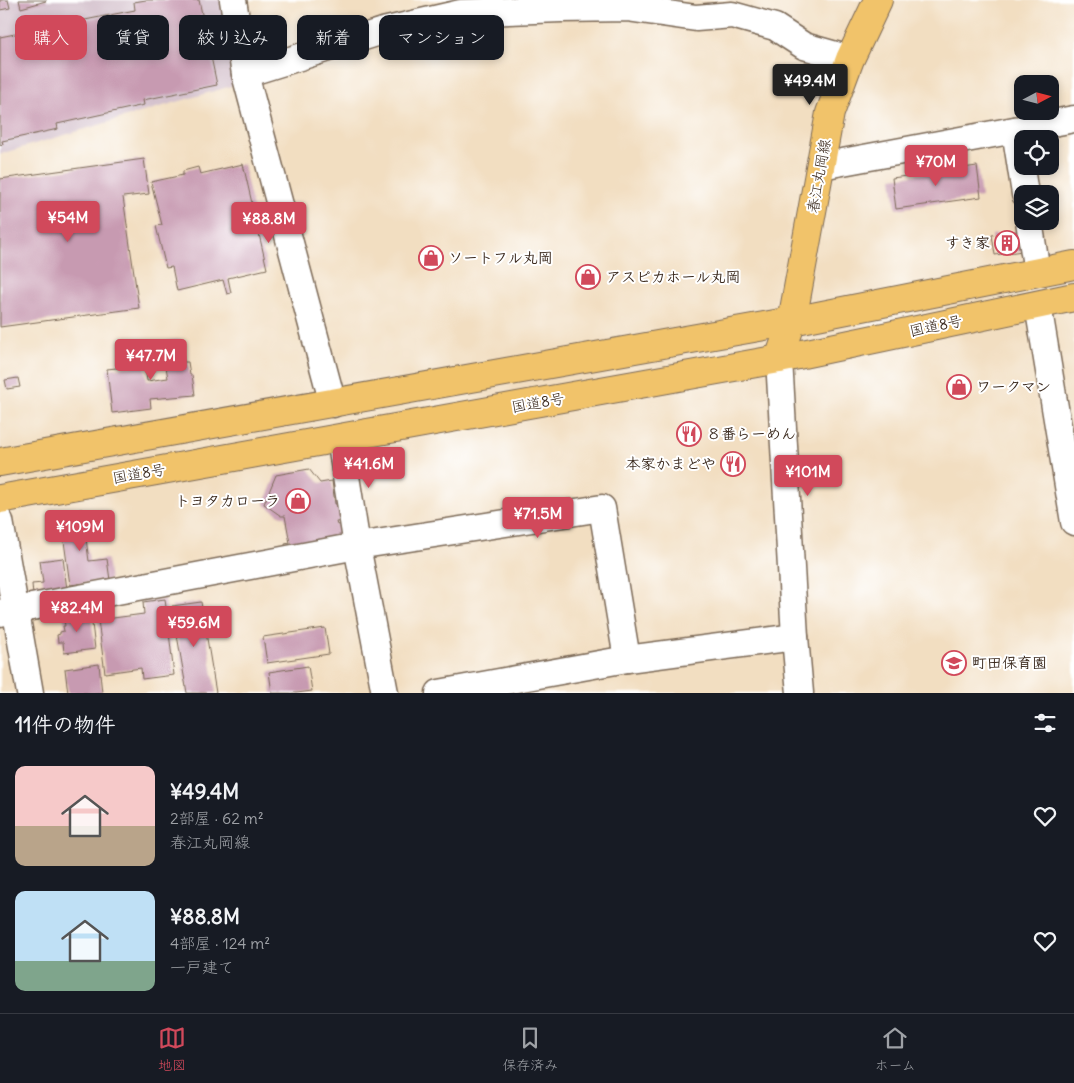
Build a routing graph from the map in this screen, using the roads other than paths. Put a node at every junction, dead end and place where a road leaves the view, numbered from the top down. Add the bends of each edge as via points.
1 (233, 0) edge
2 (878, 0) edge
3 (695, 9) edge
4 (850, 59) junction
5 (245, 74) junction
6 (1074, 119) edge
7 (1014, 130) edge
8 (1015, 130) edge
9 (821, 166) junction
10 (1030, 230) edge
11 (1074, 265) edge
12 (1037, 272) junction
13 (1074, 297) edge
14 (1038, 305) junction
15 (792, 321) junction
16 (779, 359) junction
17 (333, 404) junction
18 (1067, 433) edge
19 (340, 438) junction
20 (0, 462) edge
21 (0, 499) edge
22 (0, 521) edge
23 (1074, 522) edge
24 (357, 546) junction
25 (8, 612) edge
26 (795, 637) junction
27 (627, 659) junction
28 (30, 693) edge
29 (386, 693) edge
30 (439, 693) edge
31 (800, 693) edge

1 - 5 street
2 - 4 main road, 春江丸岡線
3 - 4 street via 775,27 804,46
3 - 5 street via 561,8 461,13 383,31
4 - 9 main road, 春江丸岡線 via 830,113
5 - 17 street
6 - 8 street
7 - 9 street
9 - 15 main road, 春江丸岡線
10 - 12 street
11 - 12 main road
12 - 15 main road
13 - 14 main road, 国道8号
14 - 16 main road, 国道8号
14 - 18 street
15 - 16 main road, 春江丸岡線
15 - 17 main road
16 - 19 main road, 国道8号
16 - 26 street
17 - 20 main road
18 - 23 street
19 - 21 main road, 国道8号
19 - 24 street
22 - 25 street
24 - 25 street
24 - 27 street via 602,508
24 - 29 street
25 - 28 street
26 - 27 street
26 - 31 street
27 - 30 street

